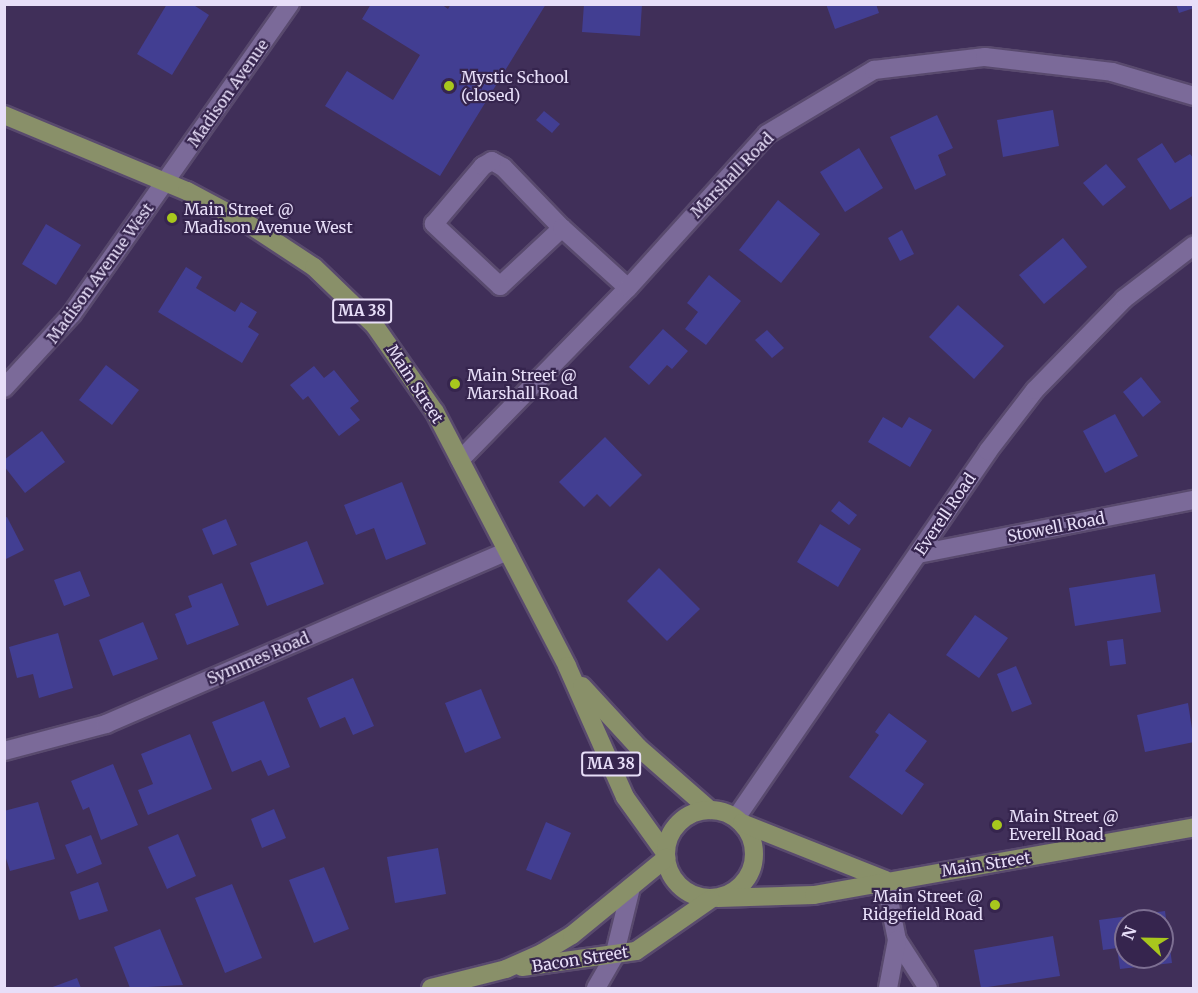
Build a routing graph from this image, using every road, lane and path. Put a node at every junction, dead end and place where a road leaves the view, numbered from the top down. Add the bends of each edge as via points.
1 (290, 4) edge
2 (1194, 96) edge
3 (4, 115) edge
4 (166, 182) junction
5 (562, 228) junction
6 (1194, 245) edge
7 (628, 288) junction
8 (4, 388) edge
9 (460, 460) junction
10 (1194, 500) edge
11 (507, 551) junction
12 (918, 554) junction
13 (567, 666) junction
14 (4, 752) edge
15 (710, 810) junction
16 (739, 820) junction
17 (1194, 827) edge
18 (666, 856) junction
19 (885, 880) junction
20 (631, 886) junction
21 (714, 899) junction
22 (897, 940) junction
23 (614, 957) junction
24 (506, 969) junction
25 (431, 988) edge
26 (596, 988) edge
27 (888, 988) edge
28 (928, 988) edge

1 - 4 street, Madison Avenue
2 - 7 street, Marshall Road via 1112,72 985,57 874,70 767,134
3 - 4 main road, Main Street / MA 38
4 - 8 street, Madison Avenue West via 59,332
4 - 9 main road, Main Street / MA 38 via 273,238 331,281 401,358
5 - 5 street via 503,167 492,161 483,166 434,225 500,286
5 - 7 street
6 - 12 street, Everell Road via 1124,300 1041,384 988,451
7 - 9 street, Marshall Road
9 - 11 main road, Main Street / MA 38
10 - 12 street, Stowell Road
11 - 13 main road, Main Street / MA 38
11 - 14 street, Symmes Road via 106,724
12 - 16 street, Everell Road
13 - 15 main road, Main Street / MA 38 via 630,738
13 - 18 main road, Main Street / MA 38 via 626,796
15 - 16 main road, MA 38
15 - 18 main road via 697,812 679,823 669,839
16 - 19 main road, MA 38
16 - 21 main road via 754,847 751,872 736,890
17 - 19 main road, Main Street / MA 38
18 - 20 main road, Bacon Street
18 - 21 main road, MA 38 via 670,874 684,890
19 - 21 main road, Main Street / MA 38 via 795,898
19 - 22 street
20 - 23 street
20 - 24 main road, Bacon Street via 572,935
21 - 23 main road, Bacon Street via 646,945
22 - 27 street
22 - 28 street
23 - 24 main road, Bacon Street
23 - 26 street
24 - 25 main road, Bacon Street

